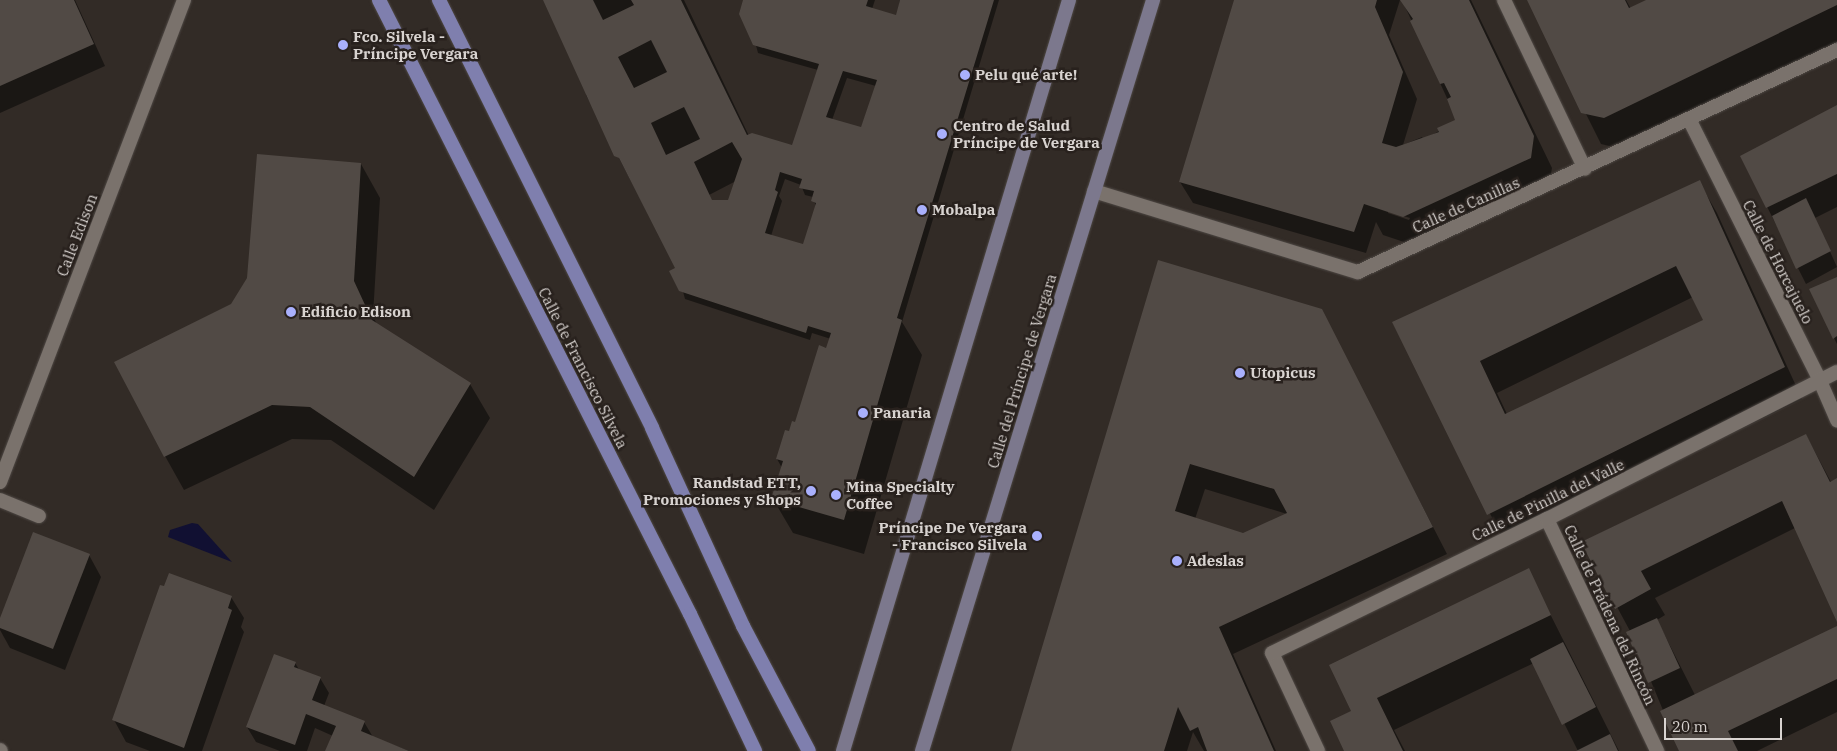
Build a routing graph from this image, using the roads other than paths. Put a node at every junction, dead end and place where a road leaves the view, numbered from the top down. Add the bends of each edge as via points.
1 (184, 0) edge
2 (380, 0) edge
3 (439, 0) edge
4 (1069, 0) edge
5 (1153, 0) edge
6 (1504, 0) edge
7 (1837, 50) edge
8 (1689, 120) junction
9 (1585, 168) junction
10 (1094, 191) junction
11 (1837, 372) edge
12 (1820, 380) junction
13 (1837, 420) edge
14 (0, 482) edge
15 (0, 500) edge
16 (39, 516) dead end
17 (1547, 519) junction
18 (755, 751) edge
19 (809, 751) edge
20 (843, 751) edge
21 (922, 751) edge
22 (1318, 751) edge
23 (1657, 751) edge

1 - 14 street, Calle Edison
2 - 18 main road, Calle de Francisco Silvela via 690,614
3 - 19 main road via 652,428 743,626
4 - 20 main road
5 - 10 main road, Calle del Príncipe de Vergara
6 - 9 street
7 - 8 street, Calle de Canillas
8 - 9 street, Calle de Canillas
8 - 12 street, Calle de Horcajuelo
9 - 10 street, Calle de Canillas via 1358,272
10 - 21 main road, Calle del Príncipe de Vergara
11 - 12 street, Calle de Pinilla del Valle
12 - 13 street, Calle de Horcajuelo
12 - 17 street, Calle de Pinilla del Valle
15 - 16 street
17 - 22 street, Calle de Pinilla del Valle via 1272,653
17 - 23 street, Calle de Prádena del Rincón

